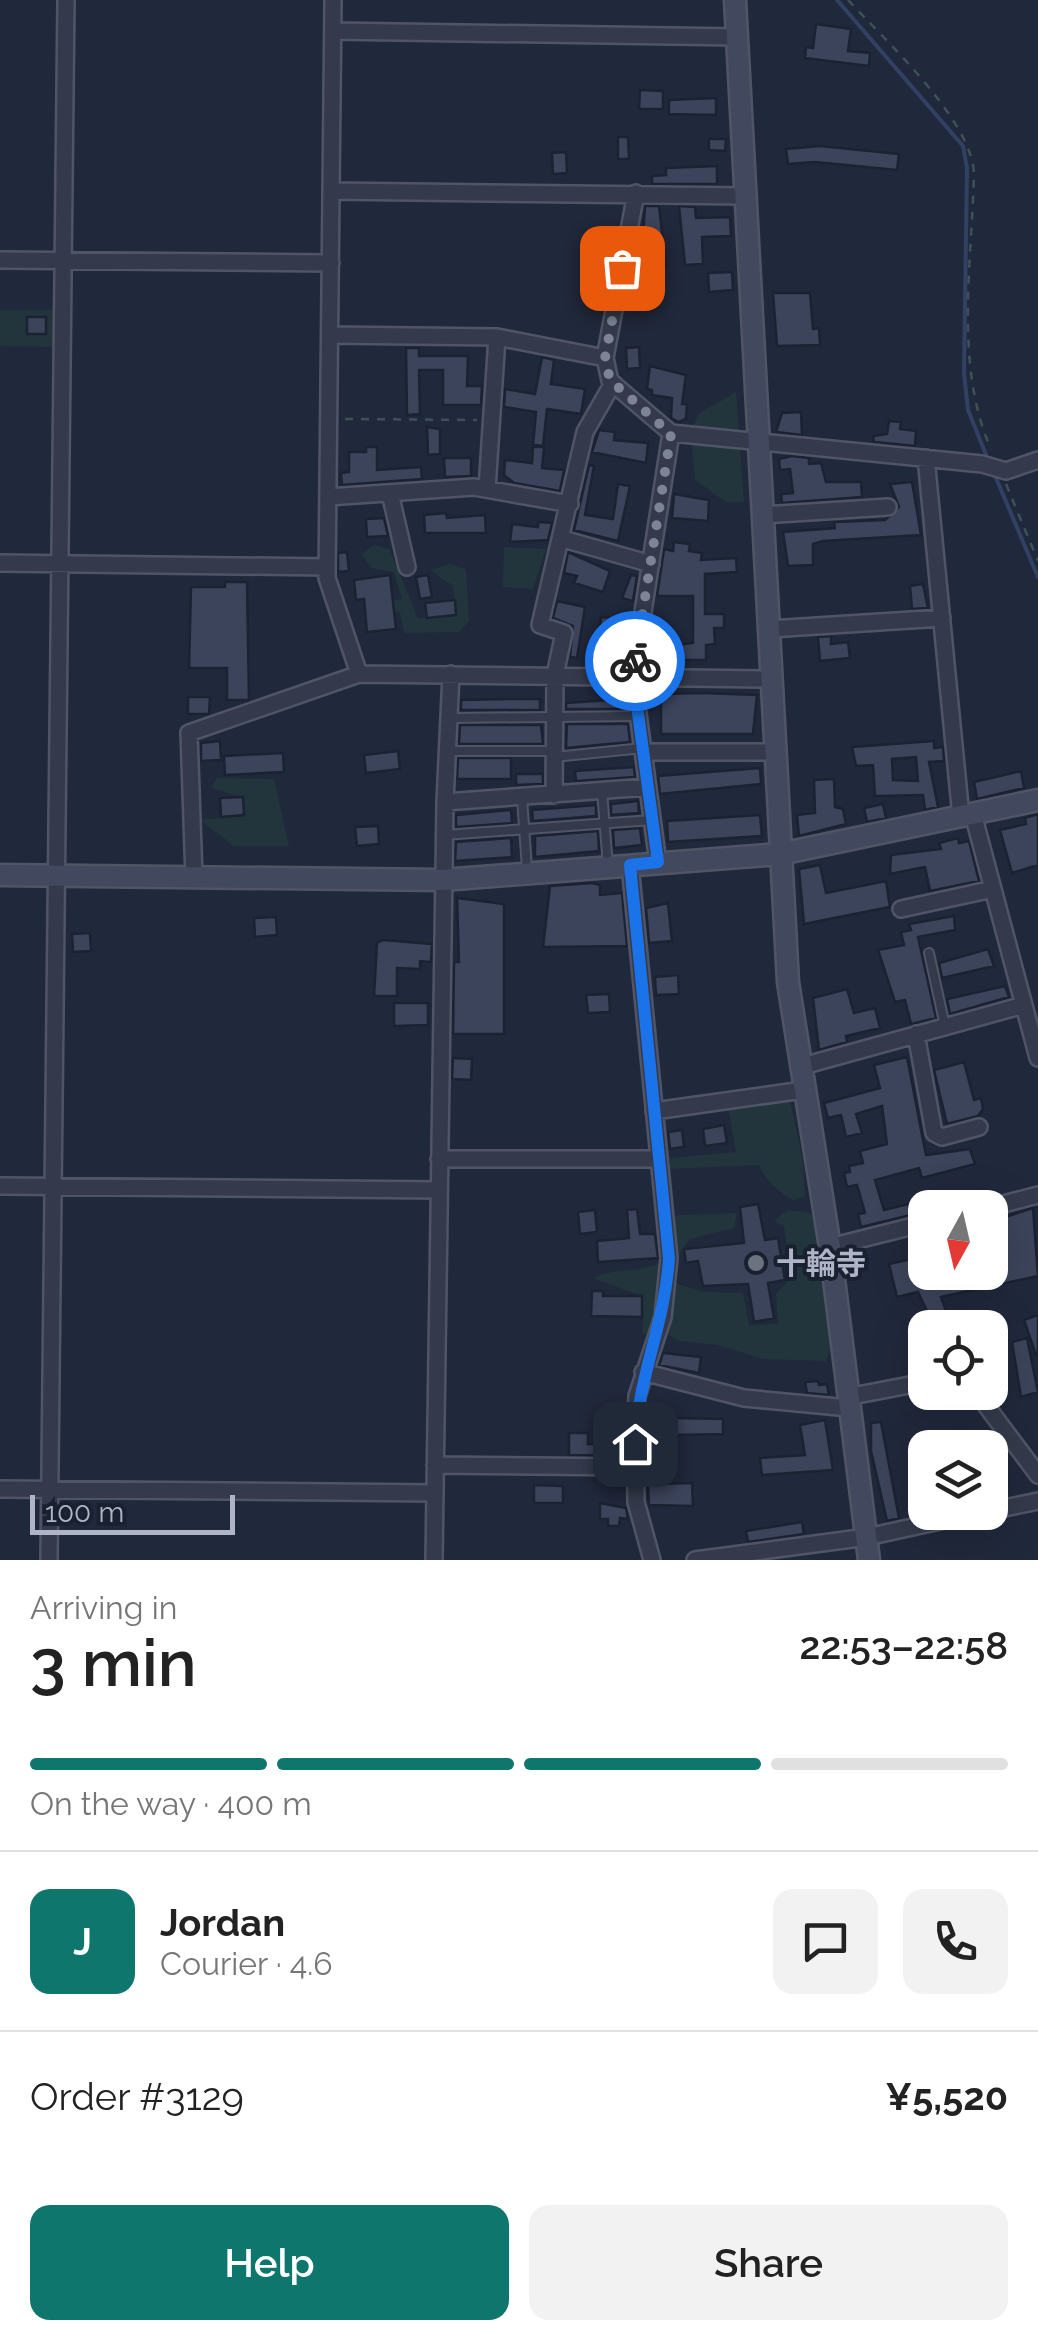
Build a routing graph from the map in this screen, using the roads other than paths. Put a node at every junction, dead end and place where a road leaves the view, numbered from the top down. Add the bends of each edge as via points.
1 (66, 0) edge
2 (333, 0) edge
3 (735, 0) edge
4 (333, 31) junction
5 (737, 37) junction
6 (332, 191) junction
7 (636, 193) junction
8 (745, 196) junction
9 (0, 260) edge
10 (63, 260) junction
11 (331, 263) junction
12 (330, 335) junction
13 (497, 338) junction
14 (605, 358) junction
15 (614, 383) junction
16 (671, 434) junction
17 (758, 442) junction
18 (926, 458) junction
19 (1038, 460) edge
20 (486, 489) junction
21 (390, 493) junction
22 (328, 498) junction
23 (570, 504) junction
24 (888, 506) dead end
25 (763, 515) junction
26 (563, 539) junction
27 (0, 563) edge
28 (60, 563) junction
29 (651, 564) junction
30 (328, 567) junction
31 (407, 567) dead end
32 (942, 618) junction
33 (770, 629) junction
34 (360, 674) junction
35 (451, 674) junction
36 (555, 675) junction
37 (633, 676) junction
38 (773, 679) junction
39 (638, 716) junction
40 (449, 718) junction
41 (554, 720) junction
42 (643, 750) junction
43 (448, 751) junction
44 (776, 752) junction
45 (554, 757) junction
46 (648, 787) junction
47 (602, 791) junction
48 (554, 795) junction
49 (522, 798) junction
50 (1038, 800) edge
51 (445, 802) junction
52 (967, 816) junction
53 (652, 820) junction
54 (604, 824) junction
55 (524, 829) junction
56 (444, 835) junction
57 (780, 854) junction
58 (658, 862) junction
59 (619, 866) junction
60 (527, 874) junction
61 (0, 875) edge
62 (56, 876) junction
63 (194, 878) junction
64 (442, 880) junction
65 (993, 890) junction
66 (900, 908) dead end
67 (929, 954) dead end
68 (1024, 1005) junction
69 (945, 1026) junction
70 (916, 1034) junction
71 (1038, 1058) edge
72 (798, 1066) junction
73 (803, 1090) junction
74 (654, 1111) junction
75 (979, 1127) dead end
76 (439, 1159) junction
77 (659, 1159) junction
78 (0, 1186) edge
79 (53, 1187) junction
80 (438, 1190) junction
81 (1038, 1195) edge
82 (1008, 1203) edge
83 (908, 1227) edge
84 (830, 1247) junction
85 (643, 1372) junction
86 (908, 1387) edge
87 (848, 1403) junction
88 (989, 1410) edge
89 (435, 1464) junction
90 (635, 1467) junction
91 (1038, 1475) edge
92 (0, 1489) edge
93 (50, 1489) junction
94 (435, 1493) junction
95 (1038, 1500) edge
96 (1008, 1507) edge
97 (908, 1528) edge
98 (866, 1537) junction
99 (742, 1557) edge
100 (49, 1560) edge
101 (434, 1560) edge
102 (652, 1560) edge
103 (695, 1560) edge
104 (869, 1560) edge

1 - 10 street
2 - 4 street
3 - 5 street
4 - 5 street
4 - 6 street
5 - 8 street
6 - 7 street
6 - 11 street
7 - 8 street
7 - 14 street
8 - 17 street
9 - 10 street
10 - 11 street
10 - 28 street
11 - 12 street
12 - 13 street
12 - 22 street
13 - 14 street
13 - 20 street
14 - 15 street
15 - 16 street
15 - 23 street via 585,432
16 - 17 street
16 - 29 street
17 - 18 street
17 - 25 street
18 - 19 street via 1006,471
18 - 32 street
20 - 21 street
20 - 23 street
21 - 22 street
21 - 31 street
22 - 30 street
23 - 26 street
24 - 25 street
25 - 33 street
26 - 29 street
26 - 36 street via 540,625 564,634
27 - 28 street
28 - 30 street
28 - 62 street
29 - 37 street
30 - 34 street via 329,592
32 - 33 street
32 - 52 street
33 - 38 street
34 - 35 street
34 - 63 street via 190,733
35 - 36 street
35 - 40 street
36 - 37 street
36 - 41 street
37 - 38 street
37 - 39 street
38 - 44 street
39 - 41 lane
39 - 42 street
40 - 41 lane
40 - 43 street
41 - 45 street
42 - 44 street
42 - 45 lane
42 - 46 street
43 - 45 lane via 548,751
43 - 51 street
44 - 57 street
45 - 48 street
46 - 47 street
46 - 53 street
47 - 48 street
47 - 54 lane
48 - 49 street
49 - 51 street
49 - 55 lane
50 - 52 street
51 - 56 street
52 - 57 street
52 - 65 street
53 - 54 lane
53 - 58 street
54 - 55 lane
54 - 59 lane
55 - 56 lane
55 - 60 lane
56 - 64 street
57 - 58 street
57 - 72 street
58 - 59 street
59 - 60 street
59 - 74 street
60 - 64 street
61 - 62 street
62 - 63 street
62 - 79 street
63 - 64 street
64 - 76 street
65 - 66 street
65 - 68 street
67 - 69 lane
68 - 69 street
68 - 71 street
69 - 70 street
70 - 72 street
70 - 75 street via 934,1133 942,1137
72 - 73 street
73 - 74 street
73 - 84 street
74 - 77 street
76 - 77 street
76 - 80 street
77 - 85 street via 667,1288
78 - 79 street
79 - 80 street
79 - 93 street
80 - 89 street
81 - 82 street
83 - 84 street
84 - 87 street
85 - 87 street via 744,1398
85 - 90 street
86 - 87 street
87 - 98 street
88 - 91 street
89 - 90 street
89 - 94 street
90 - 102 street via 636,1502
92 - 93 street
93 - 94 street
93 - 100 street
94 - 101 street
95 - 96 street
97 - 98 street
98 - 99 street
98 - 104 street
99 - 103 street

